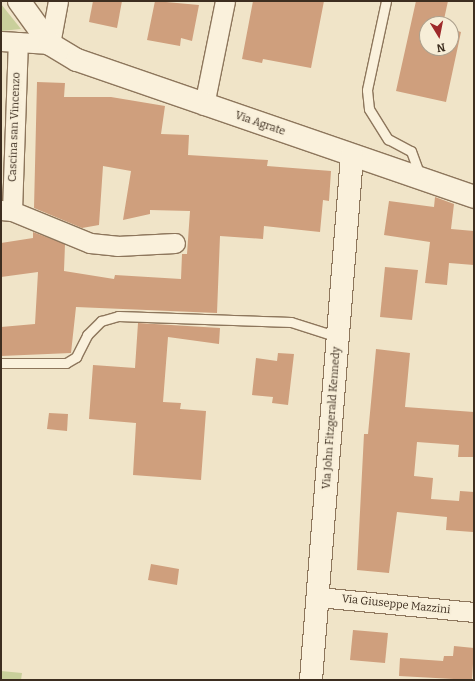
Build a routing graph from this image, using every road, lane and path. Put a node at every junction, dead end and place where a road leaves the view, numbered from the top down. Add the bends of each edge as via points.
1 (20, 1) edge
2 (58, 1) edge
3 (225, 1) edge
4 (386, 1) edge
5 (9, 42) edge
6 (50, 44) junction
7 (204, 105) junction
8 (352, 156) junction
9 (421, 179) junction
10 (474, 197) edge
11 (6, 210) edge
12 (175, 244) dead end
13 (338, 337) junction
14 (1, 363) edge
15 (318, 597) junction
16 (474, 612) edge
17 (311, 680) edge

1 - 6 street, Via Agrate
2 - 6 street
3 - 7 street
4 - 9 lane via 367,90 369,108 388,139 411,151
5 - 6 street, Via Agrate
5 - 11 street, Cascina san Vincenzo
6 - 7 street, Via Agrate via 77,60
7 - 8 street, Via Agrate
8 - 9 street, Via Agrate
8 - 13 street, Via John Fitzgerald Kennedy
9 - 10 street, Via Agrate
11 - 12 street, Cascina san Vincenzo via 90,243 117,246
13 - 14 lane via 291,322 118,316 101,321 87,335 76,357 66,363
13 - 15 street, Via John Fitzgerald Kennedy
15 - 16 street, Via Giuseppe Mazzini
15 - 17 street, Via John Fitzgerald Kennedy

